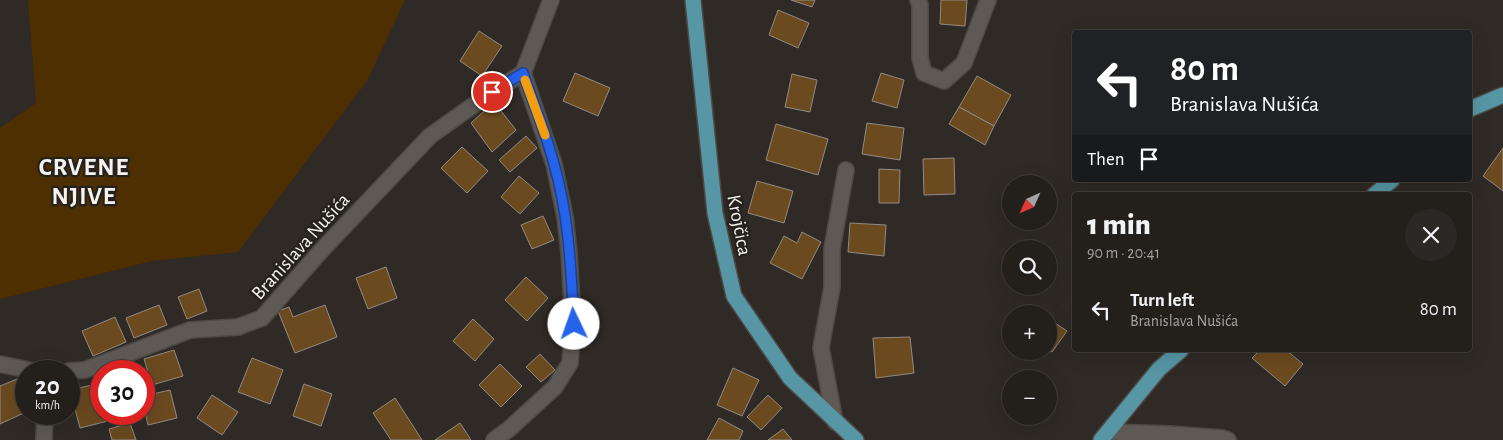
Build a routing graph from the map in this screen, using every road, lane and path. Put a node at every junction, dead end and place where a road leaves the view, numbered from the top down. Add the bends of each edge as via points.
1 (551, 0) edge
2 (693, 0) edge
3 (918, 0) edge
4 (988, 0) edge
5 (523, 73) junction
6 (1503, 95) edge
7 (1472, 108) edge
8 (846, 170) dead end
9 (1390, 182) edge
10 (1378, 192) edge
11 (1179, 352) edge
12 (0, 364) edge
13 (15, 367) edge
14 (80, 370) edge
15 (835, 422) junction
16 (44, 425) edge
17 (1104, 436) edge
18 (44, 440) edge
19 (494, 440) edge
20 (856, 440) edge
21 (1228, 440) edge

1 - 5 street
2 - 15 main road, Krojčica via 715,213 734,296 790,378
3 - 4 street via 920,58 924,73 944,82 964,63
5 - 14 street, Branislava Nušića via 430,136 262,318 238,327 190,330
5 - 19 street via 554,164 564,208 574,324 570,363 555,387
6 - 7 main road
8 - 15 street via 832,249 832,287 821,348
9 - 10 main road
11 - 17 main road via 1159,369
12 - 13 street
15 - 20 main road, Krojčica
16 - 18 street
17 - 21 street via 1170,434

